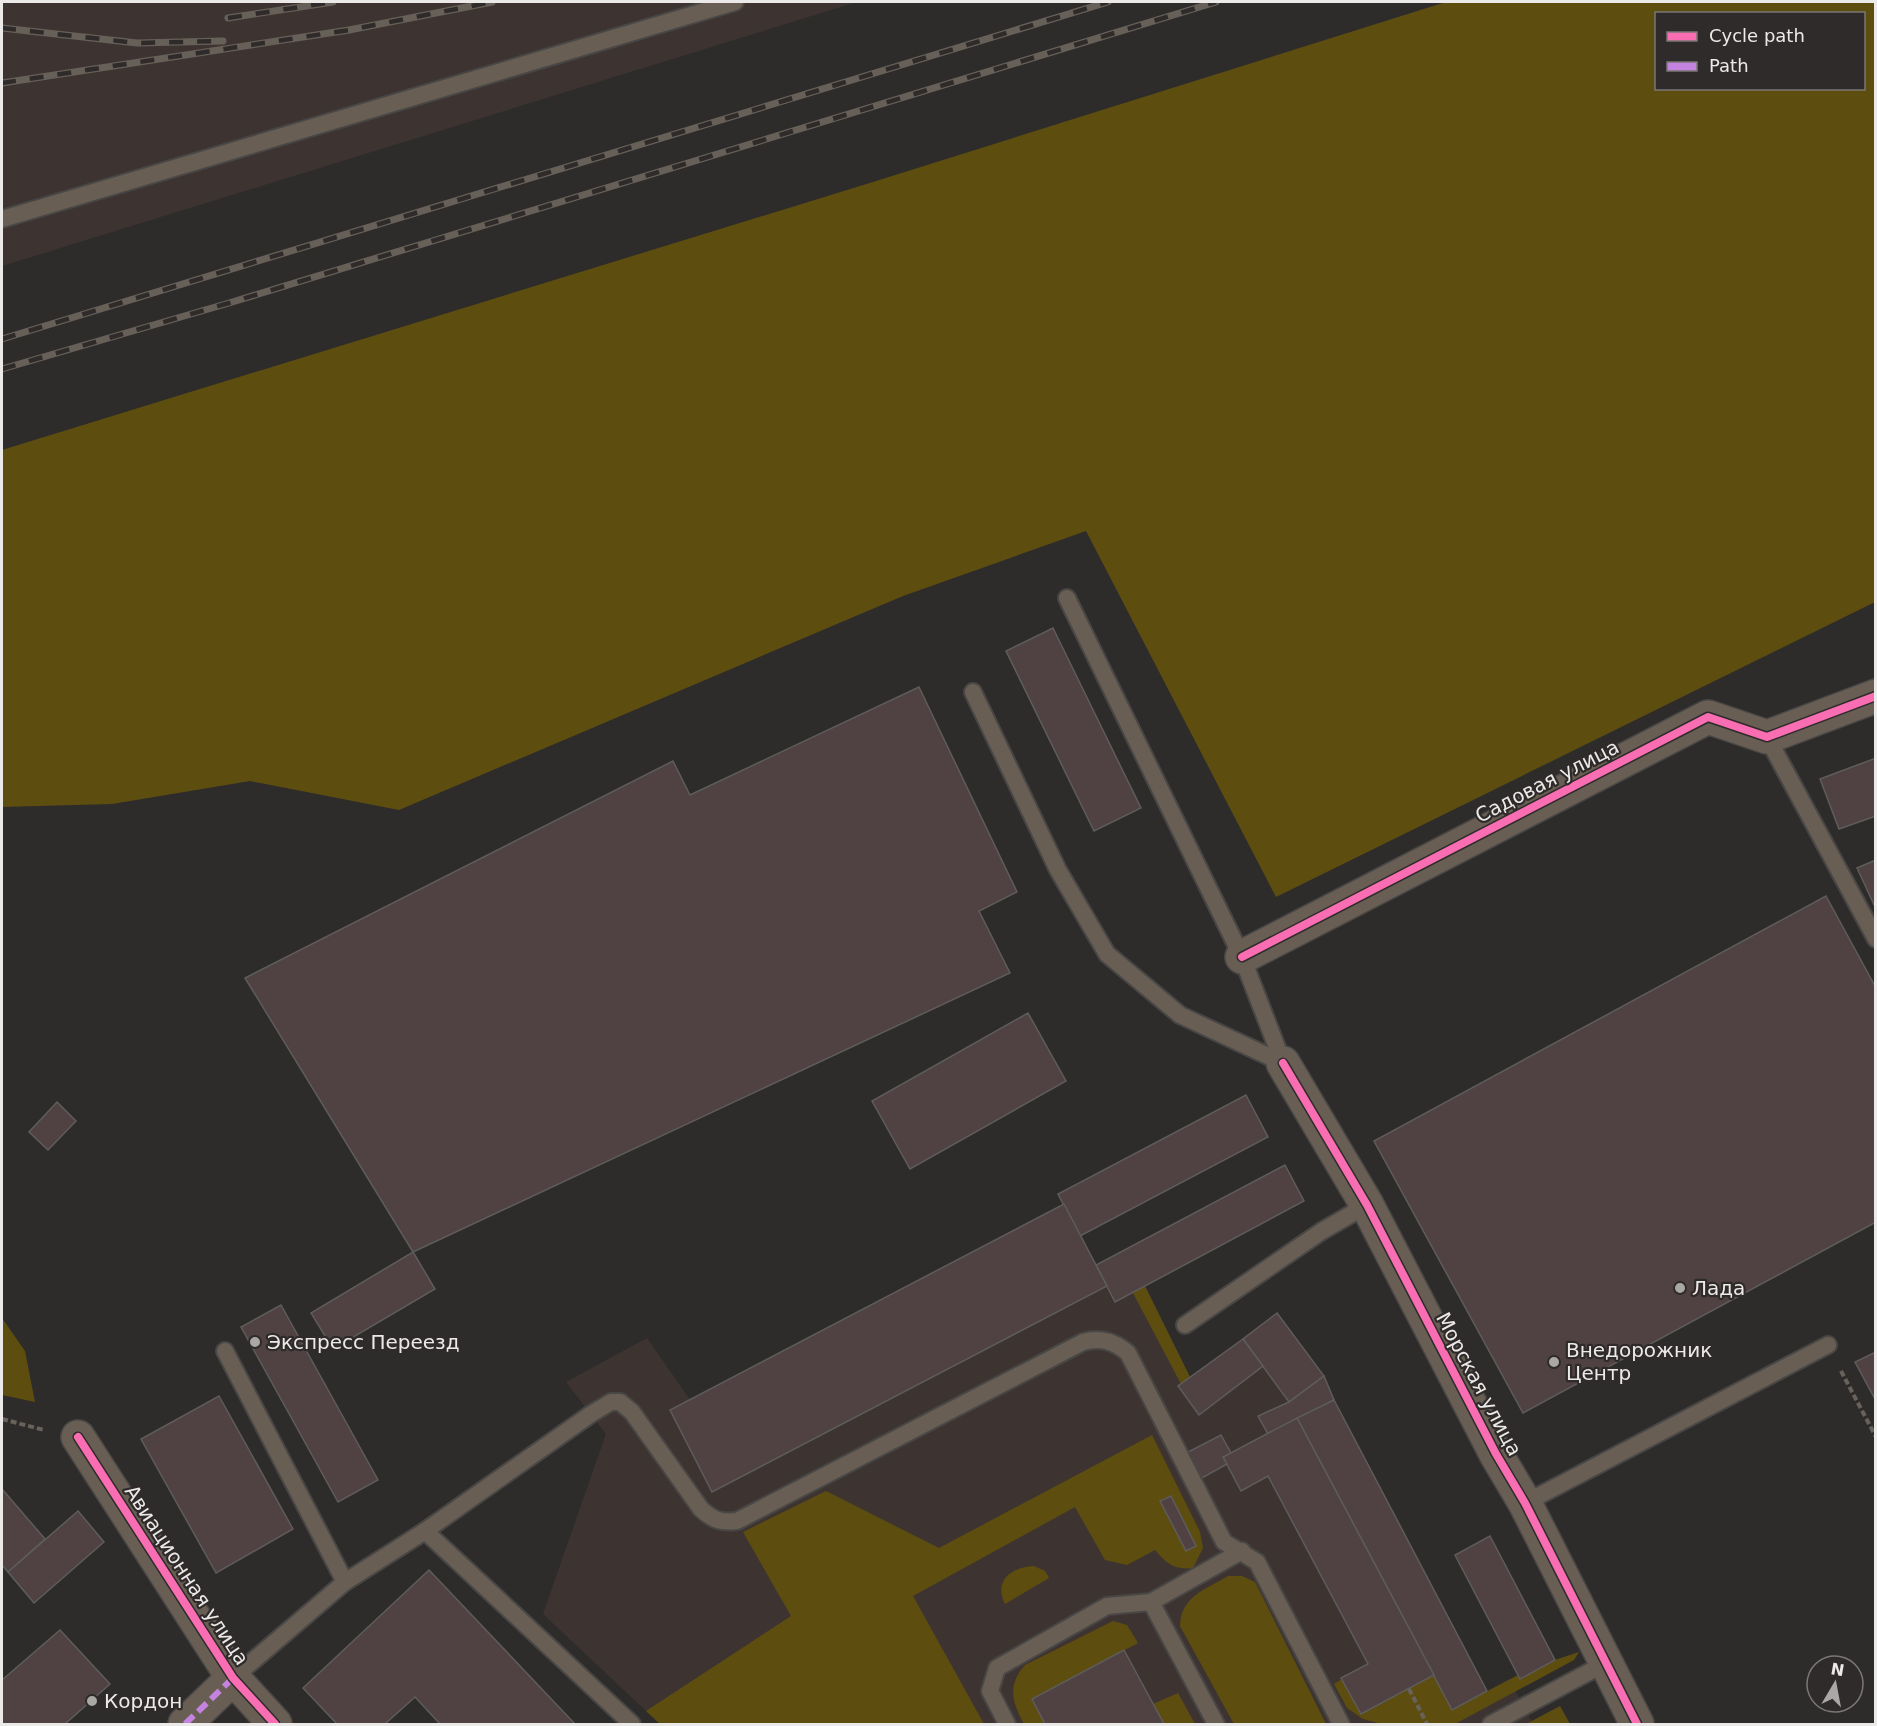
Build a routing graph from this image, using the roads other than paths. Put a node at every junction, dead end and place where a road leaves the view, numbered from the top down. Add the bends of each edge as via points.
1 (735, 2) edge
2 (2, 219) edge
3 (1067, 598) dead end
4 (973, 692) dead end
5 (1875, 696) edge
6 (1767, 736) junction
7 (1875, 939) edge
8 (1242, 957) junction
9 (1283, 1063) junction
10 (1367, 1205) junction
11 (1185, 1325) dead end
12 (1828, 1345) road end
13 (225, 1351) dead end
14 (78, 1437) dead end
15 (1525, 1503) junction
16 (425, 1531) junction
17 (1242, 1551) junction
18 (345, 1582) junction
19 (1150, 1602) junction
20 (1606, 1663) junction
21 (233, 1678) junction
22 (1513, 1720) edge
23 (185, 1725) edge
24 (275, 1725) edge
25 (632, 1725) edge
26 (1007, 1725) edge
27 (1216, 1725) edge
28 (1341, 1725) edge
29 (1491, 1725) edge
30 (1637, 1725) edge

1 - 2 lane
3 - 8 lane
4 - 9 lane via 1058,870 1107,954 1180,1016
5 - 6 street
6 - 7 lane
6 - 8 street, Садовая улица via 1708,717
8 - 9 lane
9 - 10 street, Морская улица
10 - 11 lane via 1322,1231
10 - 15 street, Морская улица
12 - 15 lane
13 - 18 lane
14 - 21 street, Авиационная улица
15 - 20 street, Морская улица
16 - 17 lane via 611,1402 620,1402 632,1412 701,1509 724,1523 737,1521 1094,1339 1119,1345 1128,1353 1224,1542
16 - 18 lane
16 - 25 lane
17 - 19 lane
17 - 28 lane via 1257,1562
18 - 21 lane
19 - 26 lane via 1107,1606 997,1668 990,1691
19 - 27 lane
20 - 22 lane
20 - 30 street, Морская улица
21 - 23 street
21 - 24 street, Авиационная улица
22 - 29 lane

